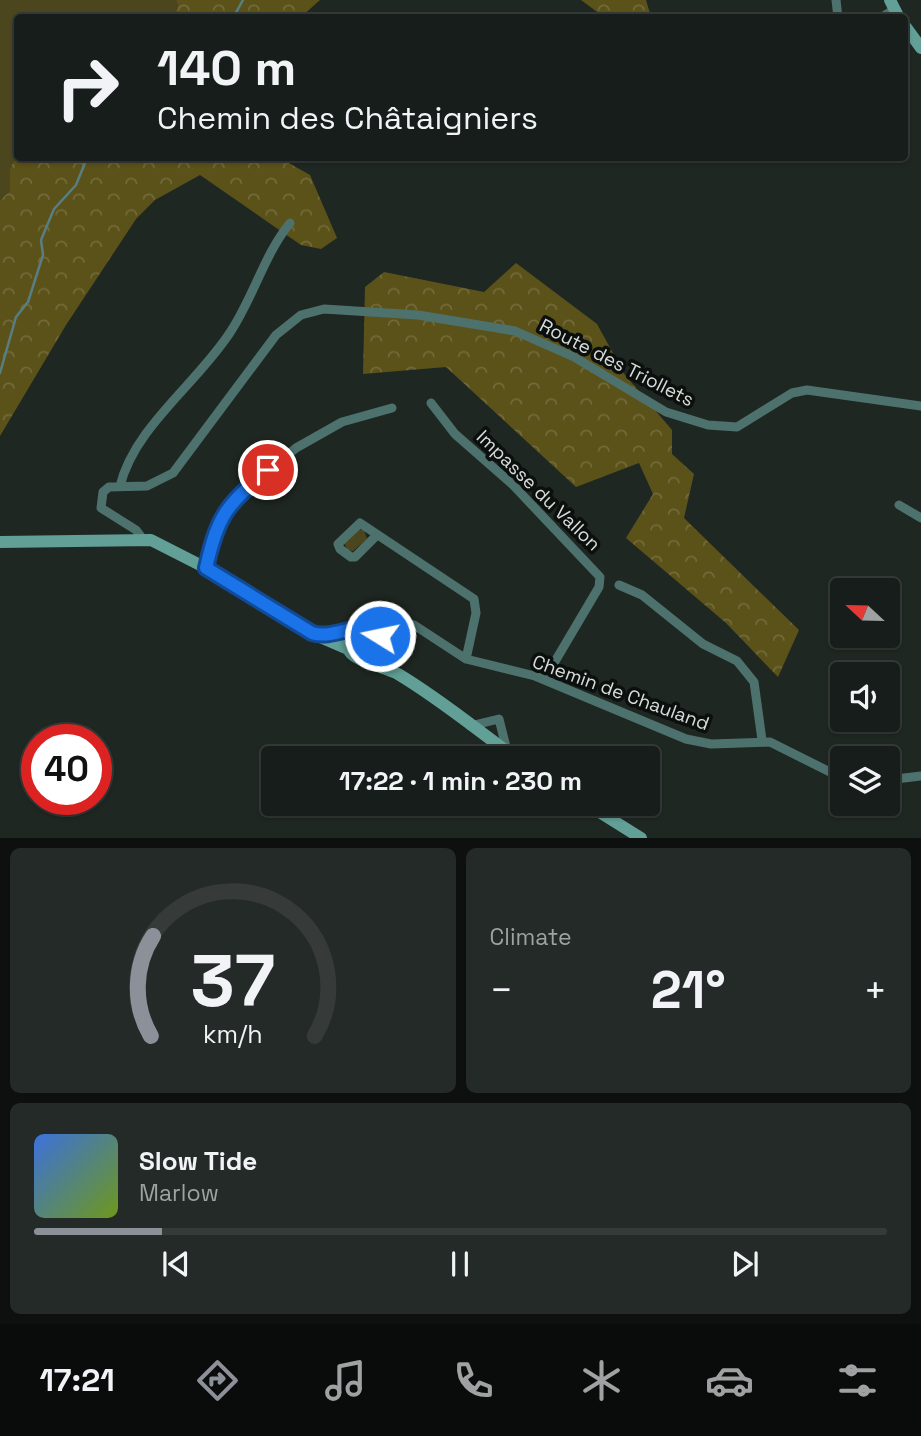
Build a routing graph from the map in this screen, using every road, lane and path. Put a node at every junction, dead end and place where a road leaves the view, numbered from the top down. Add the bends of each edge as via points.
1 (908, 30) edge
2 (921, 48) edge
3 (290, 223) dead end
4 (432, 403) dead end
5 (921, 406) edge
6 (392, 408) dead end
7 (120, 486) junction
8 (899, 505) dead end
9 (921, 518) edge
10 (377, 535) dead end
11 (142, 538) junction
12 (0, 542) edge
13 (206, 568) junction
14 (619, 585) dead end
15 (370, 627) junction
16 (392, 627) junction
17 (352, 631) junction
18 (325, 637) junction
19 (380, 643) junction
20 (348, 649) junction
21 (366, 659) junction
22 (466, 659) junction
23 (394, 672) junction
24 (544, 680) junction
25 (470, 726) junction
26 (762, 740) junction
27 (500, 746) edge
28 (509, 746) edge
29 (830, 771) edge
30 (921, 776) edge
31 (900, 778) edge
32 (606, 816) edge
33 (641, 838) edge

1 - 2 street
3 - 7 street via 274,243 229,334 139,441
4 - 24 street, Impasse du Vallon via 455,434 513,485 600,577 593,598
5 - 7 street, Route des Triollets via 807,390 792,393 737,427 708,425 666,412 574,357 515,331 418,315 324,309 301,315 276,335 173,473 147,486
6 - 13 street via 342,422 296,448 231,502
7 - 11 street via 103,492 101,508
8 - 9 street
10 - 22 street via 474,599
11 - 12 street
11 - 13 street
13 - 18 street
14 - 26 street via 642,595 703,644 737,661 754,682
15 - 16 street, Chemin de Chauland
15 - 17 street
15 - 19 street
16 - 19 street
16 - 22 street, Chemin de Chauland via 414,625
17 - 18 street
17 - 20 street
18 - 20 street
19 - 21 street
19 - 23 street
20 - 21 street via 355,657
21 - 23 street
22 - 24 street, Chemin de Chauland
23 - 25 street
24 - 26 street, Chemin de Chauland via 694,742
25 - 27 street
25 - 28 street via 499,719
26 - 29 street, Chemin de Chauland
30 - 31 street
32 - 33 street

